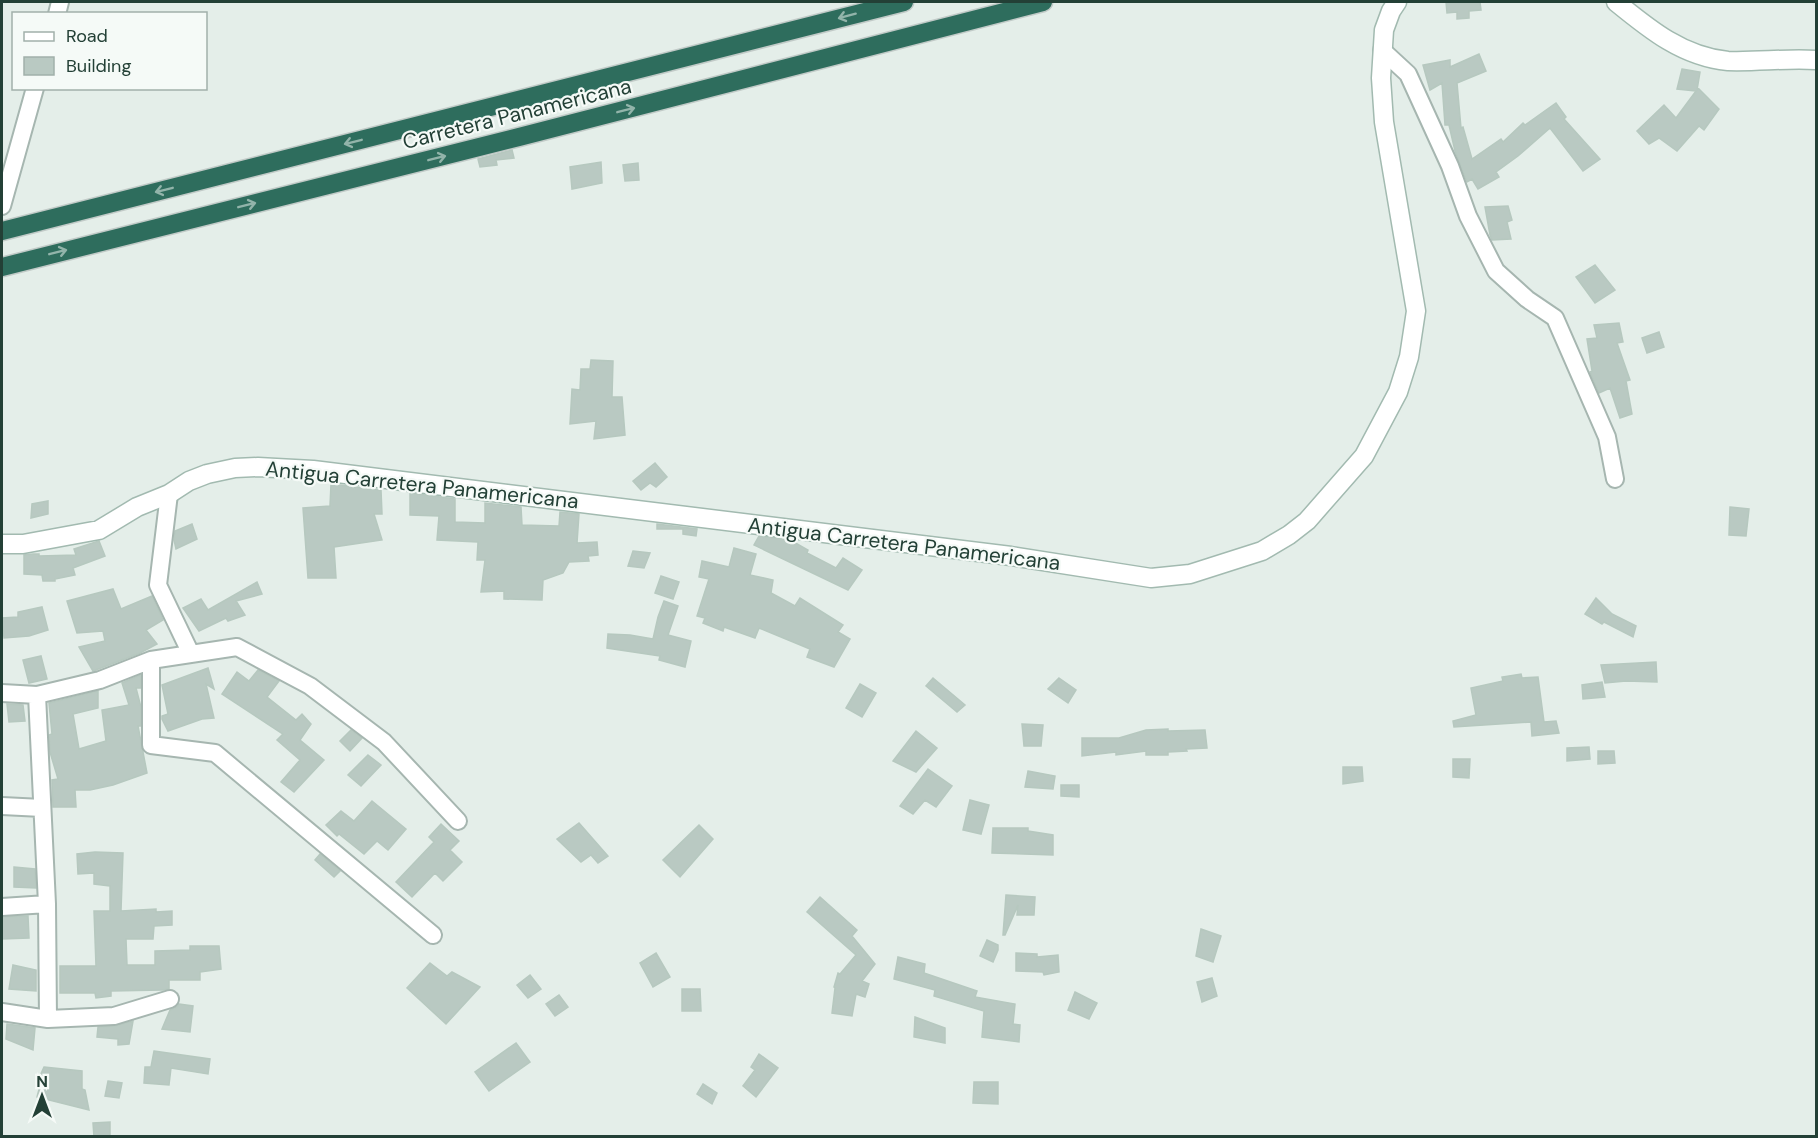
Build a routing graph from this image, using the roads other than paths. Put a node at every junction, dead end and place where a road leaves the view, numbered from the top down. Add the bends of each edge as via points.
1 (904, 2) edge
2 (1043, 2) edge
3 (1397, 2) edge
4 (1616, 2) edge
5 (1382, 50) junction
6 (1816, 60) edge
7 (34, 90) edge
8 (2, 206) edge
9 (2, 231) edge
10 (2, 267) edge
11 (1615, 479) dead end
12 (169, 494) junction
13 (2, 544) edge
14 (191, 654) junction
15 (151, 660) junction
16 (2, 693) edge
17 (37, 695) junction
18 (2, 806) edge
19 (42, 808) junction
20 (458, 821) dead end
21 (46, 904) junction
22 (2, 907) edge
23 (433, 935) dead end
24 (170, 999) dead end
25 (2, 1012) edge
26 (48, 1019) junction

1 -> 9 highway, Carretera Panamericana
10 -> 2 highway, Carretera Panamericana
3 - 5 street, Antigua Carretera Panamericana via 1384,30
4 - 6 street via 1664,38 1704,57 1730,61
5 - 11 street via 1408,74 1468,216 1496,271 1555,318 1607,437
5 - 12 street, Antigua Carretera Panamericana via 1384,122 1416,311 1409,357 1398,392 1364,456 1306,521 1262,551 1190,574 1151,578 999,555 313,470 235,468 198,477
7 - 8 street
12 - 13 street, Antigua Carretera Panamericana via 137,507 99,530 24,544
12 - 14 street via 158,585
14 - 15 street
14 - 20 street via 237,647 310,686 384,742
15 - 17 street via 100,680
15 - 23 street via 151,745 215,753
16 - 17 street
17 - 19 street
18 - 19 street
19 - 21 street
21 - 22 street
21 - 26 street
24 - 26 street via 114,1016
25 - 26 street

